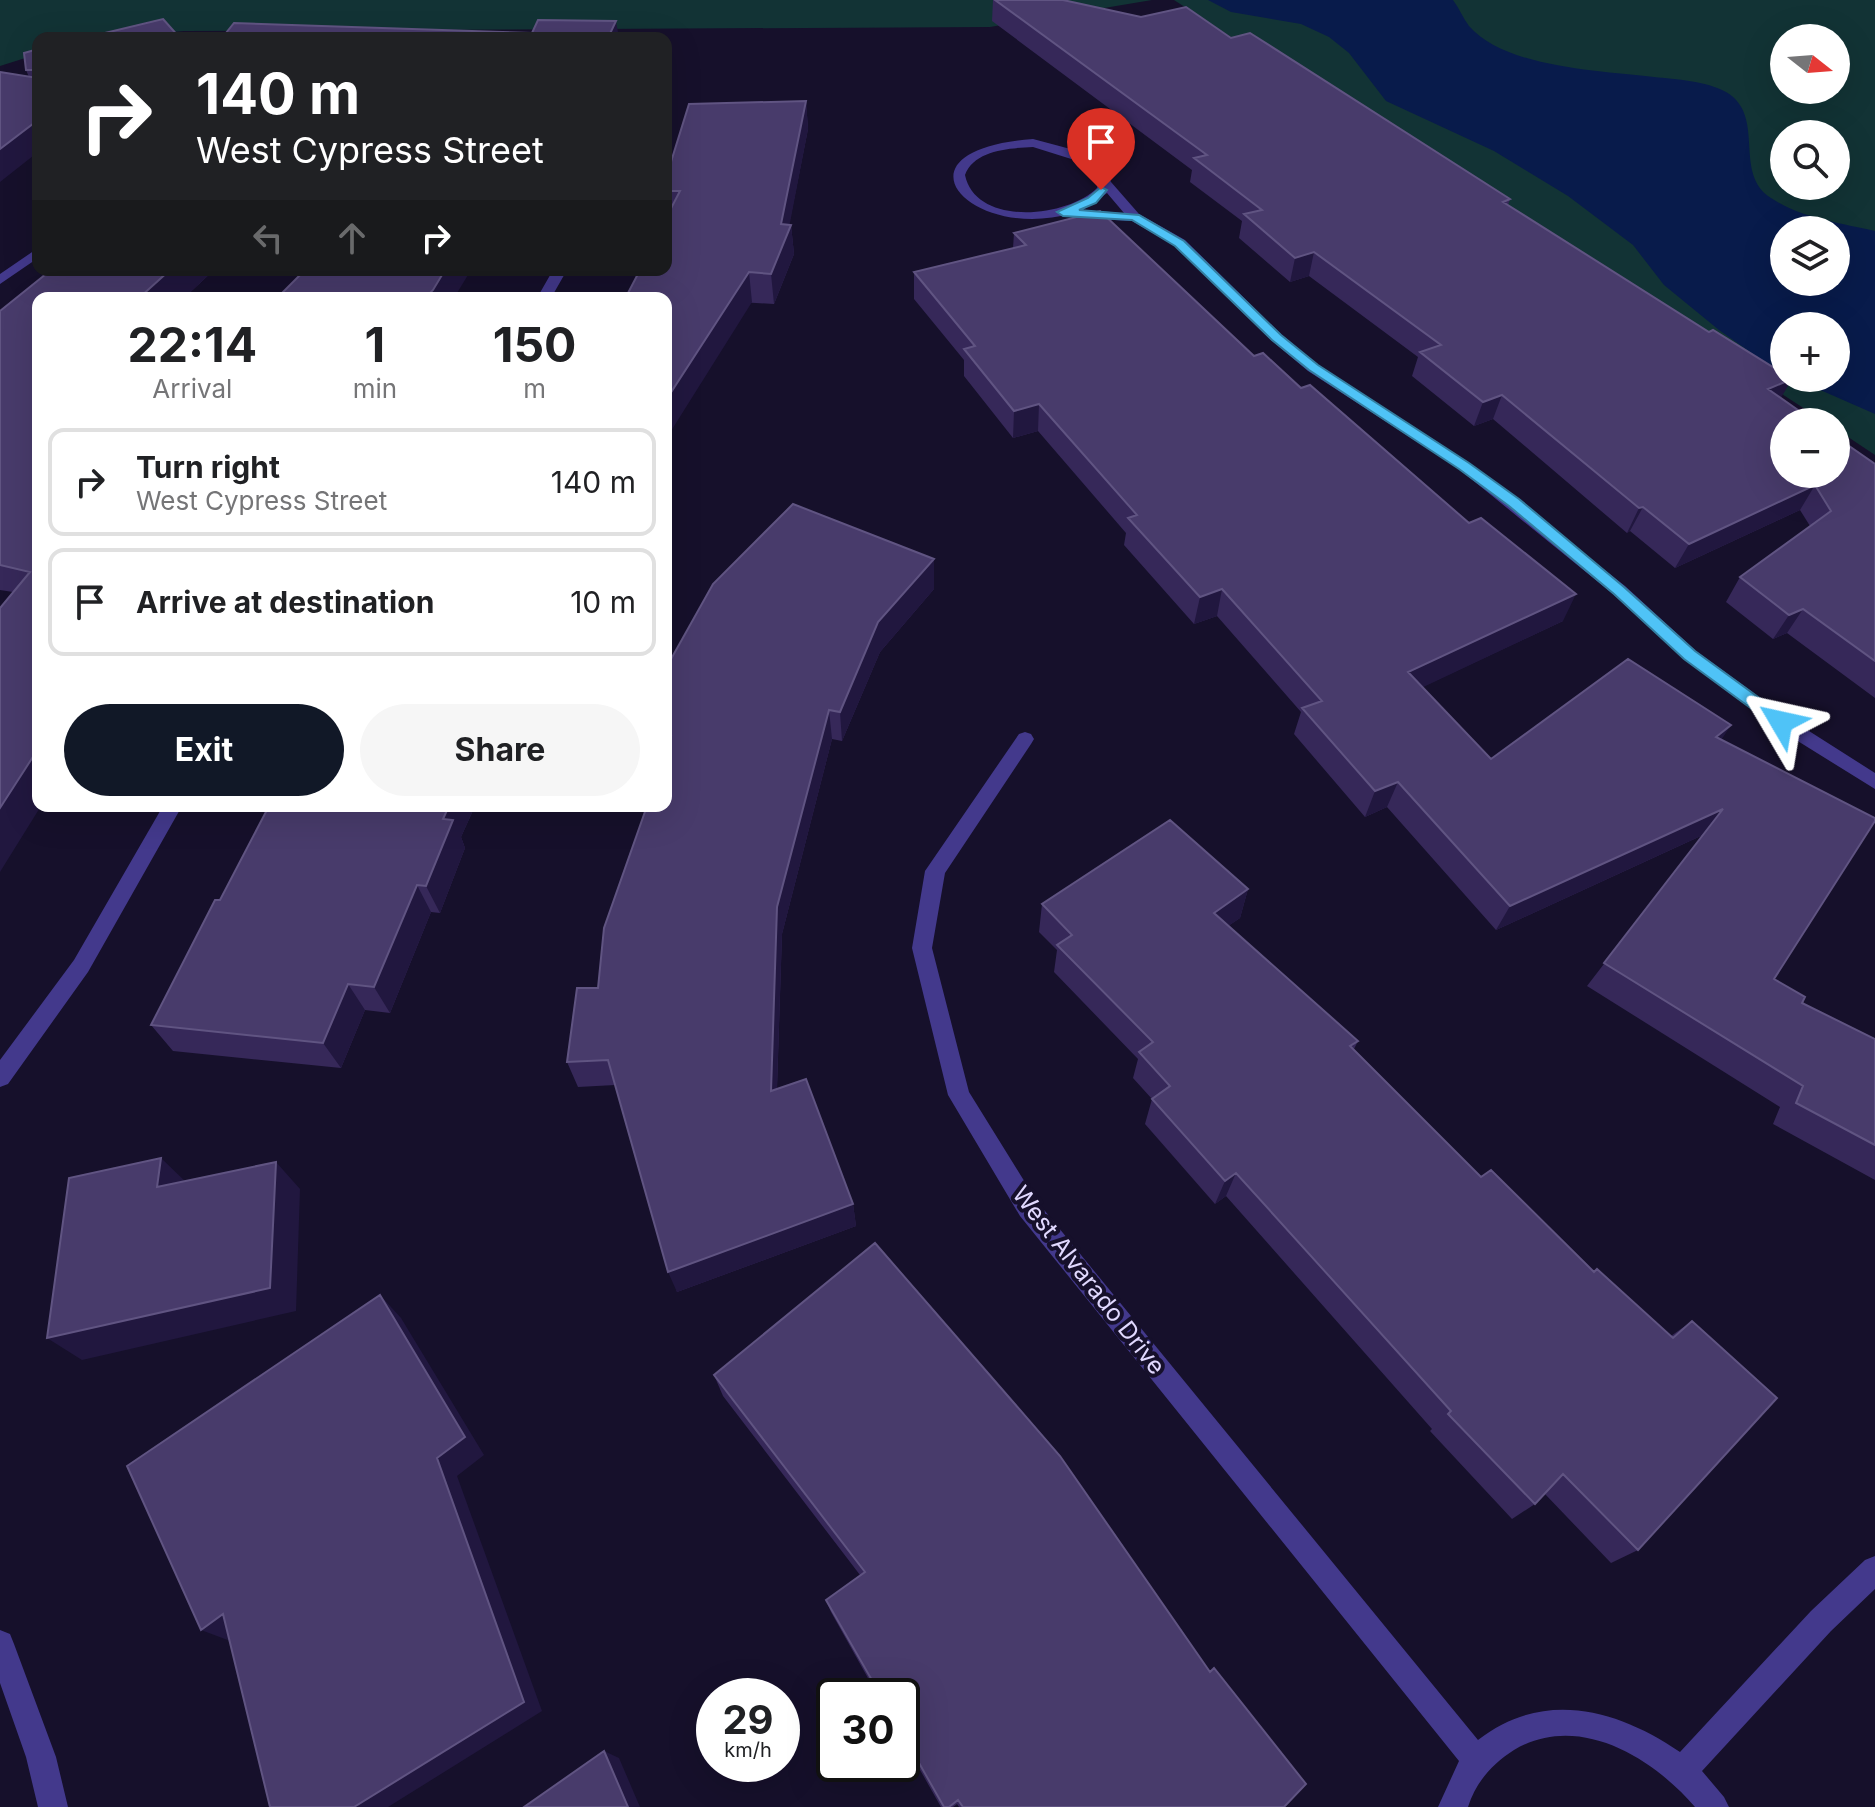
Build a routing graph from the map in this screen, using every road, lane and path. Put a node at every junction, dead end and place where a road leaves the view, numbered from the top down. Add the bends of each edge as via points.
1 (1103, 181) junction
2 (1063, 212) junction
3 (1135, 217) junction
4 (32, 256) edge
5 (0, 280) edge
6 (1025, 739) dead end
7 (1875, 782) edge
8 (170, 812) edge
9 (0, 1077) edge
10 (1875, 1570) edge
11 (0, 1644) edge
12 (1476, 1760) junction
13 (1682, 1771) junction
14 (53, 1807) edge
15 (1453, 1807) edge
16 (1714, 1807) edge

1 - 2 street via 1092,200
1 - 2 street via 1100,168 1089,159 1033,143 989,149 961,168 958,181 979,204 1025,216
1 - 3 street
2 - 3 street
3 - 7 street via 1180,243 1313,368 1464,466 1619,590 1690,655
4 - 5 street
6 - 12 street, West Alvarado Drive via 935,871 922,948 959,1095 1028,1208
8 - 9 street via 81,966
10 - 13 street
11 - 14 street via 41,1757
12 - 13 street via 1509,1733 1548,1720 1593,1723 1638,1739
12 - 15 street
13 - 16 street

